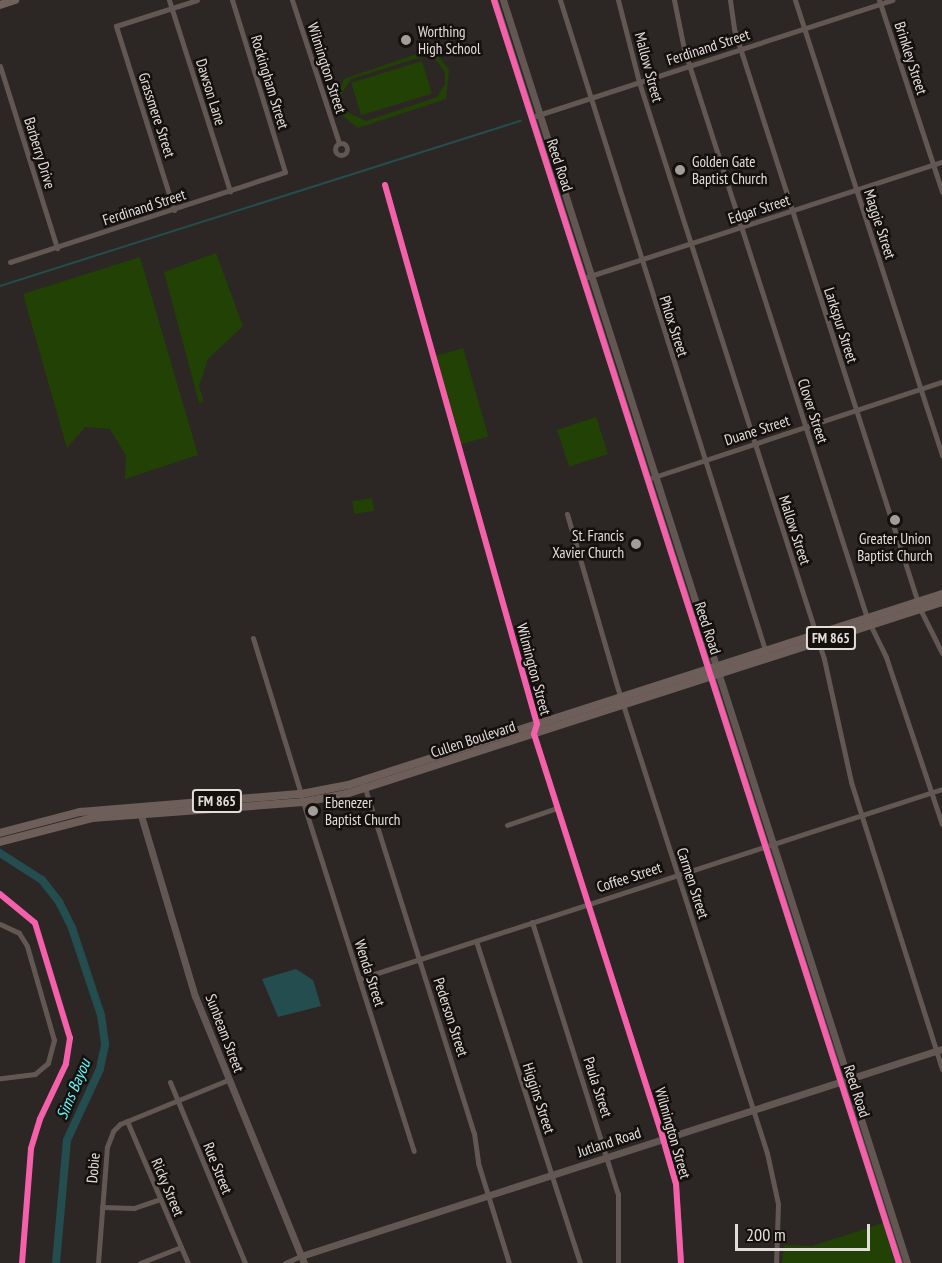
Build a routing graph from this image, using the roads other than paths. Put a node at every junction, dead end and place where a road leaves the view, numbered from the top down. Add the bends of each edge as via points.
1 (15, 0) edge
2 (169, 0) edge
3 (197, 0) edge
4 (232, 0) edge
5 (292, 0) edge
6 (494, 0) edge
7 (503, 0) edge
8 (560, 0) edge
9 (618, 0) edge
10 (674, 0) edge
11 (730, 0) edge
12 (795, 0) edge
13 (892, 0) edge
14 (880, 2) edge
15 (0, 6) edge
16 (172, 8) junction
17 (804, 29) junction
18 (740, 50) junction
19 (0, 66) edge
20 (690, 66) junction
21 (639, 82) junction
22 (589, 99) junction
23 (536, 116) junction
24 (339, 143) dead end
25 (942, 162) edge
26 (933, 165) junction
27 (285, 172) joint
28 (385, 185) dead end
29 (856, 190) junction
30 (230, 192) junction
31 (942, 192) edge
32 (174, 210) junction
33 (792, 212) junction
34 (742, 228) junction
35 (691, 244) junction
36 (57, 248) junction
37 (640, 261) junction
38 (10, 262) dead end
39 (588, 277) junction
40 (942, 382) edge
41 (921, 389) junction
42 (856, 410) junction
43 (806, 426) junction
44 (755, 443) junction
45 (942, 456) edge
46 (704, 460) junction
47 (652, 477) junction
48 (567, 514) dead end
49 (942, 594) edge
50 (942, 602) edge
51 (919, 606) junction
52 (868, 622) junction
53 (253, 638) dead end
54 (817, 638) junction
55 (942, 653) edge
56 (767, 655) junction
57 (714, 671) junction
58 (622, 701) junction
59 (537, 724) junction
60 (534, 734) junction
61 (471, 750) junction
62 (364, 785) junction
63 (942, 789) edge
64 (932, 792) junction
65 (260, 798) junction
66 (302, 798) junction
67 (189, 806) junction
68 (235, 807) junction
69 (557, 808) junction
70 (139, 810) junction
71 (861, 815) junction
72 (942, 824) edge
73 (507, 825) dead end
74 (27, 829) junction
75 (0, 833) edge
76 (0, 842) edge
77 (770, 844) junction
78 (678, 874) junction
79 (588, 904) junction
80 (532, 922) junction
81 (0, 924) edge
82 (802, 933) junction
83 (794, 935) junction
84 (476, 941) junction
85 (420, 959) junction
86 (359, 979) junction
87 (826, 1009) junction
88 (818, 1012) junction
89 (939, 1049) edge
90 (942, 1069) edge
91 (849, 1077) junction
92 (0, 1078) edge
93 (228, 1080) junction
94 (840, 1080) junction
95 (170, 1082) dead end
96 (177, 1100) junction
97 (753, 1109) junction
98 (128, 1121) junction
99 (663, 1139) junction
100 (414, 1151) dead end
101 (868, 1153) junction
102 (607, 1157) junction
103 (551, 1176) junction
104 (488, 1196) junction
105 (160, 1199) junction
106 (102, 1207) junction
107 (886, 1210) junction
108 (181, 1247) junction
109 (302, 1260) edge
110 (98, 1263) edge
111 (140, 1263) edge
112 (188, 1263) edge
113 (244, 1263) edge
114 (285, 1263) edge
115 (509, 1263) edge
116 (580, 1263) edge
117 (618, 1263) edge
118 (681, 1263) edge
119 (776, 1263) edge
120 (899, 1263) edge
121 (907, 1263) edge

1 - 15 main road
2 - 16 street, Dawson Lane
3 - 16 street
4 - 27 street, Rockingham Street
5 - 24 street, Wilmington Street
6 - 23 street, Reed Road
7 - 23 street, Reed Road
8 - 22 street, Phlox Street
9 - 21 street, Mallow Street
10 - 20 street, Clover Street
11 - 18 street, Larkspur Street
12 - 17 street, Maggie Street
13 - 14 street, Ferdinand Street
14 - 17 street, Ferdinand Street
14 - 26 street, Brinkley Street
16 - 30 street, Dawson Lane
16 - 32 street, Grassmere Street via 116,26
17 - 18 street, Ferdinand Street
17 - 29 street, Maggie Street
18 - 20 street, Ferdinand Street
18 - 33 street, Larkspur Street
19 - 36 street, Barberry Drive
20 - 21 street, Ferdinand Street
20 - 34 street, Clover Street
21 - 22 street, Ferdinand Street
21 - 35 street, Mallow Street
22 - 23 street, Ferdinand Street
22 - 37 street, Phlox Street
23 - 39 street, Reed Road
25 - 26 street, Edgar Street
26 - 29 street, Edgar Street
26 - 31 street, Brinkley Street
27 - 30 street, Ferdinand Street
28 - 59 street, Wilmington Street
29 - 33 street, Edgar Street
29 - 41 street, Maggie Street
30 - 32 street, Ferdinand Street
32 - 36 street, Ferdinand Street
33 - 34 street, Edgar Street
33 - 42 street, Larkspur Street
34 - 35 street, Edgar Street
34 - 43 street, Clover Street
35 - 37 street, Edgar Street
35 - 44 street, Mallow Street
36 - 38 street, Ferdinand Street
37 - 39 street, Edgar Street
37 - 46 street, Phlox Street
39 - 47 street, Reed Road
40 - 41 street, Duane Street
41 - 42 street, Duane Street
41 - 45 street, Maggie Street
42 - 43 street, Duane Street
42 - 51 street, Larkspur Street
43 - 44 street, Duane Street
43 - 52 street, Clover Street
44 - 46 street, Duane Street
44 - 54 street, Mallow Street
46 - 47 street, Duane Street
46 - 56 street, Phlox Street
47 - 57 street, Reed Road
48 - 58 street, Carmen Street
49 - 51 main road, Cullen Boulevard / FM 865
50 - 51 main road, Cullen Boulevard / FM 865
51 - 52 main road, Cullen Boulevard / FM 865
51 - 55 street, Larkspur Street
52 - 54 main road, Cullen Boulevard / FM 865
52 - 64 street, Clover Street via 886,657
53 - 66 street, Wenda Street
54 - 56 main road, Cullen Boulevard / FM 865
54 - 71 street, Mallow Street
56 - 57 main road, Cullen Boulevard / FM 865
57 - 58 main road, Cullen Boulevard / FM 865
57 - 77 street, Reed Road
58 - 59 main road, Cullen Boulevard / FM 865
58 - 60 main road, Cullen Boulevard / FM 865
58 - 78 street, Carmen Street
59 - 60 street, Wilmington Street
59 - 61 main road, Cullen Boulevard / FM 865
60 - 61 main road, Cullen Boulevard / FM 865
60 - 69 street, Wilmington Street
61 - 62 main road, Cullen Boulevard / FM 865
62 - 66 main road, Cullen Boulevard / FM 865
62 - 85 street, Pederson Street
63 - 64 street, Coffee Street
64 - 71 street, Coffee Street
64 - 72 street, Clover Street
65 - 66 main road, Cullen Boulevard / FM 865
65 - 67 main road, Cullen Boulevard / FM 865
65 - 68 main road
66 - 68 main road, Cullen Boulevard / FM 865
66 - 86 street, Wenda Street
67 - 68 main road, Cullen Boulevard / FM 865
67 - 70 main road, Cullen Boulevard / FM 865
69 - 73 street
69 - 79 street, Wilmington Street
70 - 74 main road, Cullen Boulevard / FM 865 via 83,812
70 - 93 street, Sunbeam Street via 195,996
71 - 77 street, Coffee Street
71 - 89 street, Mallow Street
74 - 75 main road, Cullen Boulevard / FM 865
74 - 76 main road, Cullen Boulevard / FM 865
77 - 78 street, Coffee Street
77 - 82 street, Reed Road
77 - 83 street, Reed Road
78 - 79 street, Coffee Street
78 - 97 street, Carmen Street
79 - 80 street, Coffee Street
79 - 99 street, Wilmington Street
80 - 84 street, Coffee Street
80 - 102 street, Paula Street
81 - 92 street via 19,933 27,946 54,1040 48,1063 35,1074
82 - 83 street
82 - 87 street, Reed Road
83 - 88 street, Reed Road
84 - 85 street, Coffee Street
84 - 103 street, Higgins Street
85 - 86 street, Coffee Street
85 - 104 street, Pederson Street via 474,1133
86 - 100 street, Wenda Street
87 - 88 street
87 - 91 street, Reed Road
88 - 94 street, Reed Road
89 - 90 street, Mallow Street
89 - 91 street, Jutland Road
91 - 94 street, Jutland Road
91 - 101 street, Reed Road
93 - 96 street, Dobie
93 - 109 street, Sunbeam Street
94 - 97 street, Jutland Road
94 - 101 street, Reed Road
95 - 96 street, Rue Street
96 - 98 street, Dobie
96 - 113 street, Rue Street
97 - 99 street, Jutland Road
97 - 119 street, Carmen Street via 776,1188
98 - 105 street, Ricky Street
98 - 106 street, Dobie via 109,1138
99 - 102 street, Jutland Road
99 - 118 street, Wilmington Street via 676,1184
101 - 107 street, Reed Road
102 - 103 street, Jutland Road
102 - 117 street, Paula Street via 621,1218
103 - 104 street, Jutland Road
103 - 116 street, Higgins Street
104 - 109 street, Jutland Road
104 - 115 street, Pederson Street
105 - 106 street via 134,1208
105 - 108 street, Ricky Street
106 - 110 street, Dobie
107 - 120 street, Reed Road
107 - 121 street, Reed Road
108 - 111 street
108 - 112 street, Ricky Street
109 - 114 street, Jutland Road

